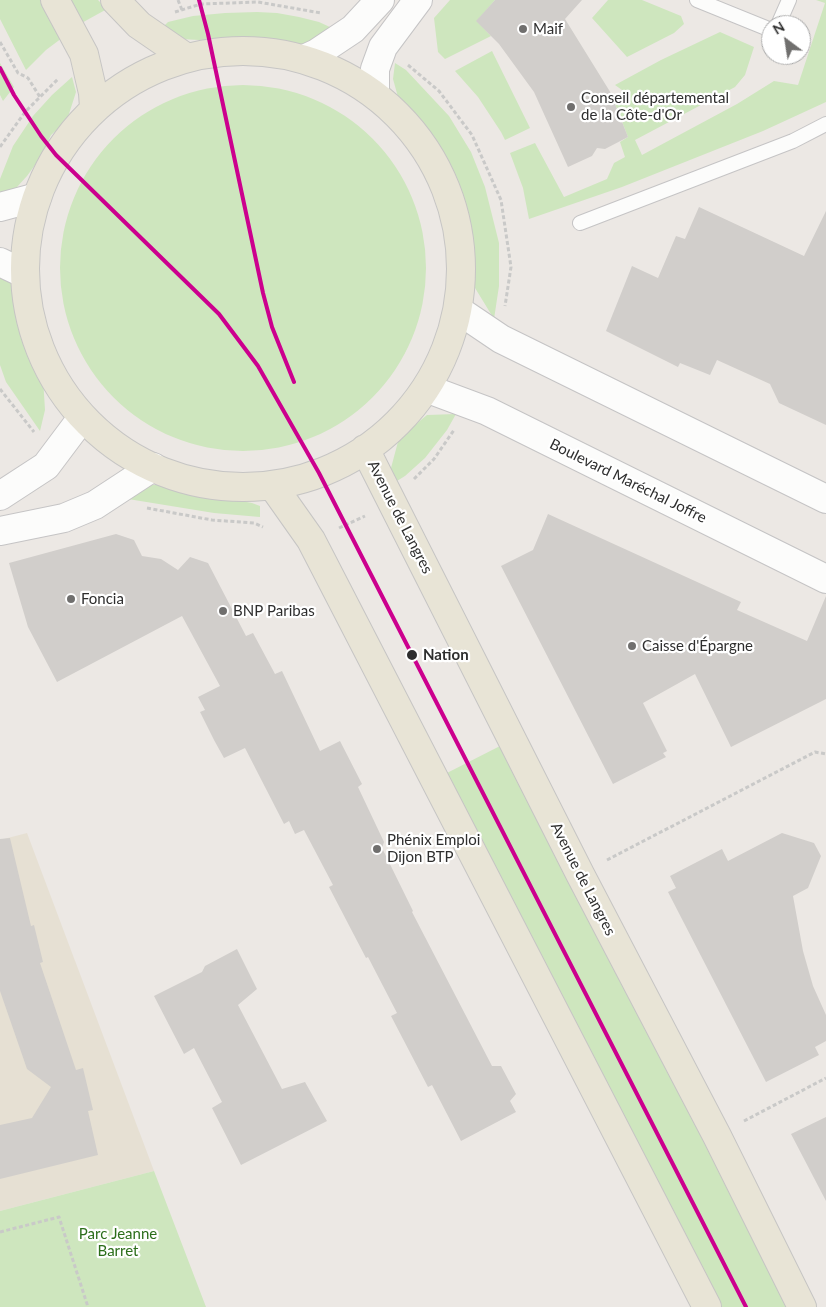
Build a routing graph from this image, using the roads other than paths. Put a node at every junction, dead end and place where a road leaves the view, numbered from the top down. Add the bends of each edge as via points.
1 (55, 0) edge
2 (115, 0) edge
3 (380, 0) edge
4 (418, 0) edge
5 (697, 0) edge
6 (789, 0) edge
7 (782, 15) edge
8 (761, 26) edge
9 (187, 58) junction
10 (304, 59) junction
11 (375, 92) junction
12 (94, 108) junction
13 (826, 124) edge
14 (37, 197) junction
15 (0, 207) edge
16 (580, 223) dead end
17 (0, 262) edge
18 (25, 274) junction
19 (458, 310) junction
20 (428, 388) junction
21 (82, 418) junction
22 (365, 449) junction
23 (153, 467) junction
24 (275, 490) junction
25 (0, 496) edge
26 (826, 499) edge
27 (0, 530) edge
28 (826, 579) edge
29 (707, 1307) edge
30 (802, 1307) edge

1 - 12 main road via 84,54
2 - 9 main road via 139,25
3 - 10 main road via 353,29
4 - 11 main road via 383,47 375,69
5 - 8 lane
6 - 7 lane
9 - 10 main road via 252,50 290,54
9 - 12 main road via 145,74
10 - 11 main road via 342,73
11 - 19 main road via 413,133 445,186 459,231 462,281
12 - 14 main road via 56,155
13 - 16 lane via 793,141
14 - 15 main road
14 - 18 main road via 26,244
17 - 18 main road
18 - 21 main road via 30,319 53,374
19 - 20 main road
19 - 26 main road via 500,339
20 - 22 main road via 401,421
20 - 28 main road, Boulevard Maréchal Joffre via 487,411
21 - 23 main road via 122,449
21 - 25 main road via 46,466
22 - 24 main road via 332,467
22 - 30 main road, Avenue de Langres
23 - 24 main road via 172,478 220,489
23 - 27 main road via 95,505 64,518
24 - 29 main road via 311,540

